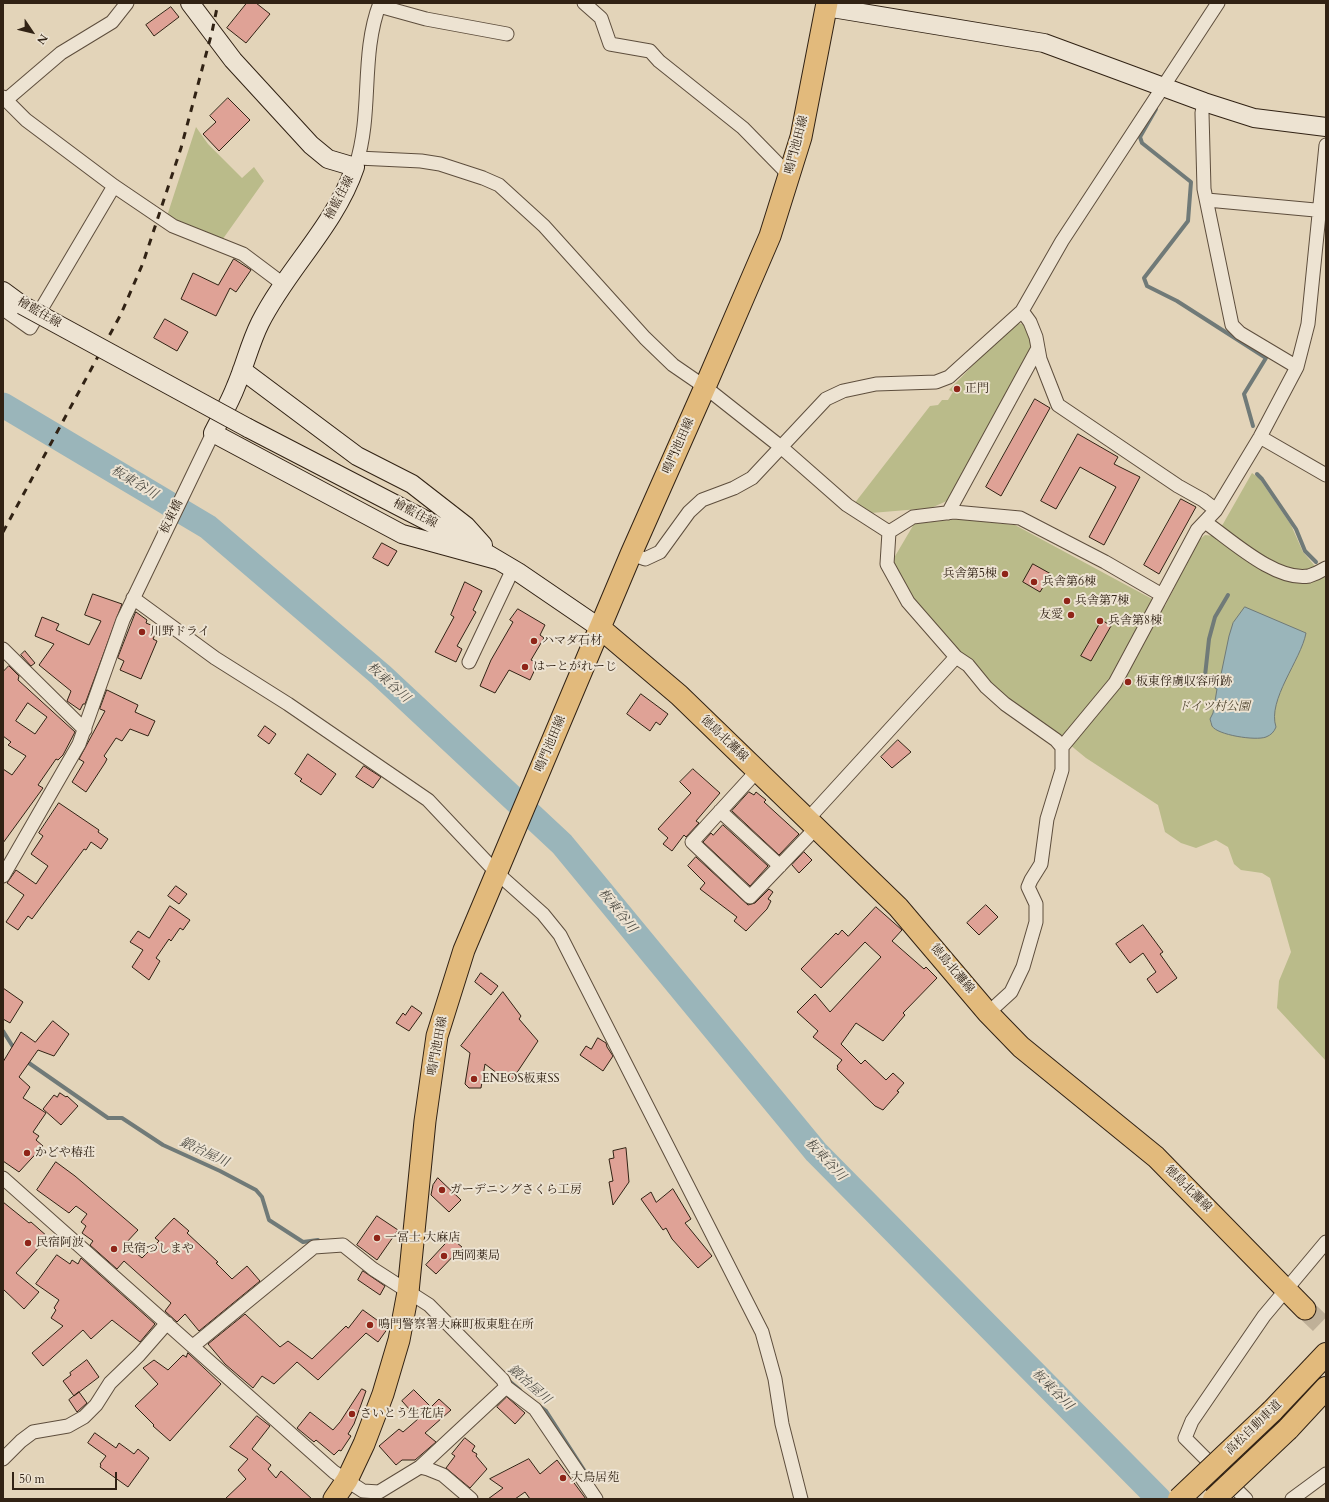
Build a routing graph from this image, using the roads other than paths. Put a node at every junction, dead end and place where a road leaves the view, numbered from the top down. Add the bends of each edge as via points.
1 (127, 3) edge
2 (190, 3) edge
3 (584, 3) edge
4 (1218, 3) edge
5 (379, 4) edge
6 (826, 5) edge
7 (507, 34) dead end
8 (1164, 87) junction
9 (5, 99) edge
10 (1204, 102) junction
11 (1326, 127) edge
12 (1326, 145) edge
13 (357, 163) junction
14 (789, 175) junction
15 (114, 186) junction
16 (1207, 200) junction
17 (1323, 211) edge
18 (283, 284) junction
19 (3, 292) edge
20 (3, 309) edge
21 (1022, 311) junction
22 (1038, 348) junction
23 (1297, 367) junction
24 (242, 370) junction
25 (705, 387) junction
26 (1260, 437) junction
27 (210, 439) junction
28 (781, 447) junction
29 (1326, 475) edge
30 (1216, 510) junction
31 (948, 512) junction
32 (1205, 522) junction
33 (888, 532) junction
34 (631, 554) junction
35 (497, 560) junction
36 (513, 569) junction
37 (1326, 569) edge
38 (135, 594) junction
39 (1162, 595) junction
40 (600, 628) junction
41 (3, 649) edge
42 (956, 657) junction
43 (469, 662) dead end
44 (84, 730) junction
45 (1062, 747) junction
46 (757, 771) junction
47 (720, 811) junction
48 (811, 824) junction
49 (499, 866) junction
50 (780, 866) junction
51 (3, 876) edge
52 (988, 1013) junction
53 (3, 1178) edge
54 (1326, 1242) edge
55 (1287, 1289) junction
56 (408, 1292) junction
57 (1305, 1309) tunnel mouth
58 (167, 1323) junction
59 (193, 1346) junction
60 (1326, 1354) edge
61 (506, 1387) junction
62 (1326, 1388) edge
63 (3, 1459) edge
64 (420, 1468) junction
65 (1326, 1474) edge
66 (347, 1480) junction
67 (334, 1499) edge
68 (471, 1499) edge
69 (596, 1499) edge
70 (801, 1499) edge
71 (1179, 1499) edge
72 (1214, 1499) edge
73 (1246, 1499) edge
74 (1292, 1499) edge

1 - 9 street via 112,22 61,53
2 - 13 main road, 檜藍住線 via 233,60 311,145 328,159
3 - 14 street via 601,18 610,44 650,51 743,128
4 - 8 street
5 - 7 street via 426,19
5 - 13 street via 373,29 365,126
6 - 8 main road via 1044,43
6 - 14 main road, 鳴門池田線 via 801,137
8 - 10 main road
8 - 21 street via 1062,241
9 - 15 street via 36,128
10 - 11 main road via 1254,118
10 - 16 street via 1204,189
12 - 17 street
13 - 18 main road, 檜藍住線 via 348,188 332,216
13 - 25 street via 421,161 440,164 499,185 544,226 645,338 673,365
14 - 25 main road, 鳴門池田線 via 770,236
15 - 18 street via 173,226 243,254
15 - 20 street via 30,328
16 - 17 street
16 - 23 street via 1232,325
17 - 23 street via 1308,324
18 - 24 main road, 檜藍住線 via 260,323
19 - 35 main road, 檜藍住線, bridge via 22,305 248,428 414,512
21 - 22 street via 1030,322
21 - 28 street via 949,376 936,382 876,384 843,390 826,399
22 - 30 street via 1058,405
22 - 31 street
23 - 26 street
24 - 27 main road, 檜藍住線
24 - 35 main road via 357,456 412,484 466,526
25 - 28 street
25 - 34 main road, 鳴門池田線
26 - 29 street
26 - 30 street
27 - 35 main road via 402,534
27 - 38 street, 板東橋
28 - 33 street via 847,505
28 - 34 street via 752,478 702,500 689,512 660,552 645,559
30 - 32 street
31 - 33 street via 913,517
31 - 39 street via 1020,518
32 - 37 street via 1266,566 1289,575 1309,576
32 - 39 street via 1197,530
33 - 42 street via 887,564 899,588
34 - 40 main road, 鳴門池田線
35 - 36 main road, 檜藍住線
36 - 40 main road, 檜藍住線
36 - 43 street
38 - 44 street, 板東橋 via 123,620
38 - 49 street via 215,658 301,712 428,800
39 - 45 street via 1115,683
40 - 46 main road, 徳島北灘線 via 679,695
40 - 49 main road, 鳴門池田線
41 - 44 street
42 - 45 street via 968,665 986,687 1005,704
42 - 48 street
44 - 51 street, 板東橋 via 64,772
45 - 52 street via 1062,770 1046,819 1041,864 1028,887 1036,904 1036,922 1023,967 1011,992
46 - 47 street
46 - 48 main road, 徳島北灘線
47 - 50 street
47 - 50 street via 692,842 750,897
48 - 50 street
48 - 52 main road, 徳島北灘線 via 898,907
49 - 56 main road, 鳴門池田線 via 464,950 437,1036 425,1121
49 - 70 street via 560,935 762,1332
52 - 55 main road, 徳島北灘線 via 1021,1047 1156,1157
53 - 58 street
54 - 55 street
55 - 57 main road, 徳島北灘線
55 - 73 street via 1264,1316 1192,1421 1185,1438
56 - 59 street via 342,1245 314,1247
56 - 61 street via 439,1314 503,1380
56 - 66 main road, 鳴門池田線 via 400,1340 383,1394
58 - 59 street
58 - 63 street via 110,1383 96,1405 84,1417 68,1426 33,1432
59 - 66 street via 334,1472
60 - 71 highway, 高松自動車道, bridge via 1272,1411
61 - 64 street
61 - 69 street via 535,1409
62 - 72 highway, 高松自動車道, bridge via 1288,1429
64 - 66 street via 379,1492 363,1491
64 - 68 street via 444,1476
65 - 74 street
66 - 67 main road, 鳴門池田線

